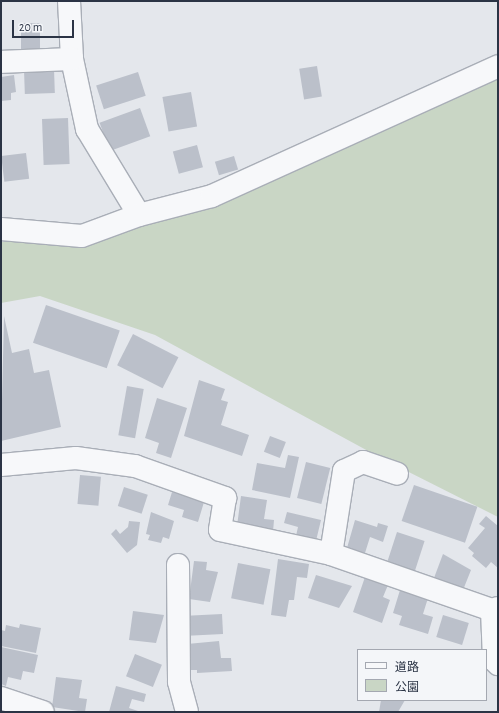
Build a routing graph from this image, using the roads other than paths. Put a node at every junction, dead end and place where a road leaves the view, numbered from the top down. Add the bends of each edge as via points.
1 (69, 1) edge
2 (72, 59) junction
3 (1, 62) edge
4 (498, 66) edge
5 (139, 215) junction
6 (1, 229) edge
7 (1, 465) edge
8 (396, 474) dead end
9 (331, 554) junction
10 (178, 565) dead end
11 (495, 609) edge
12 (498, 664) edge
13 (1, 698) edge
14 (43, 712) edge
15 (187, 712) edge

1 - 2 street
2 - 3 street
2 - 5 street via 87,129
4 - 5 street via 212,196
5 - 6 street via 82,236
7 - 9 street via 76,458 135,466 225,498 220,530
8 - 9 street via 363,462 344,471
9 - 11 street
10 - 15 street via 179,682
11 - 12 street via 494,660
13 - 14 street

